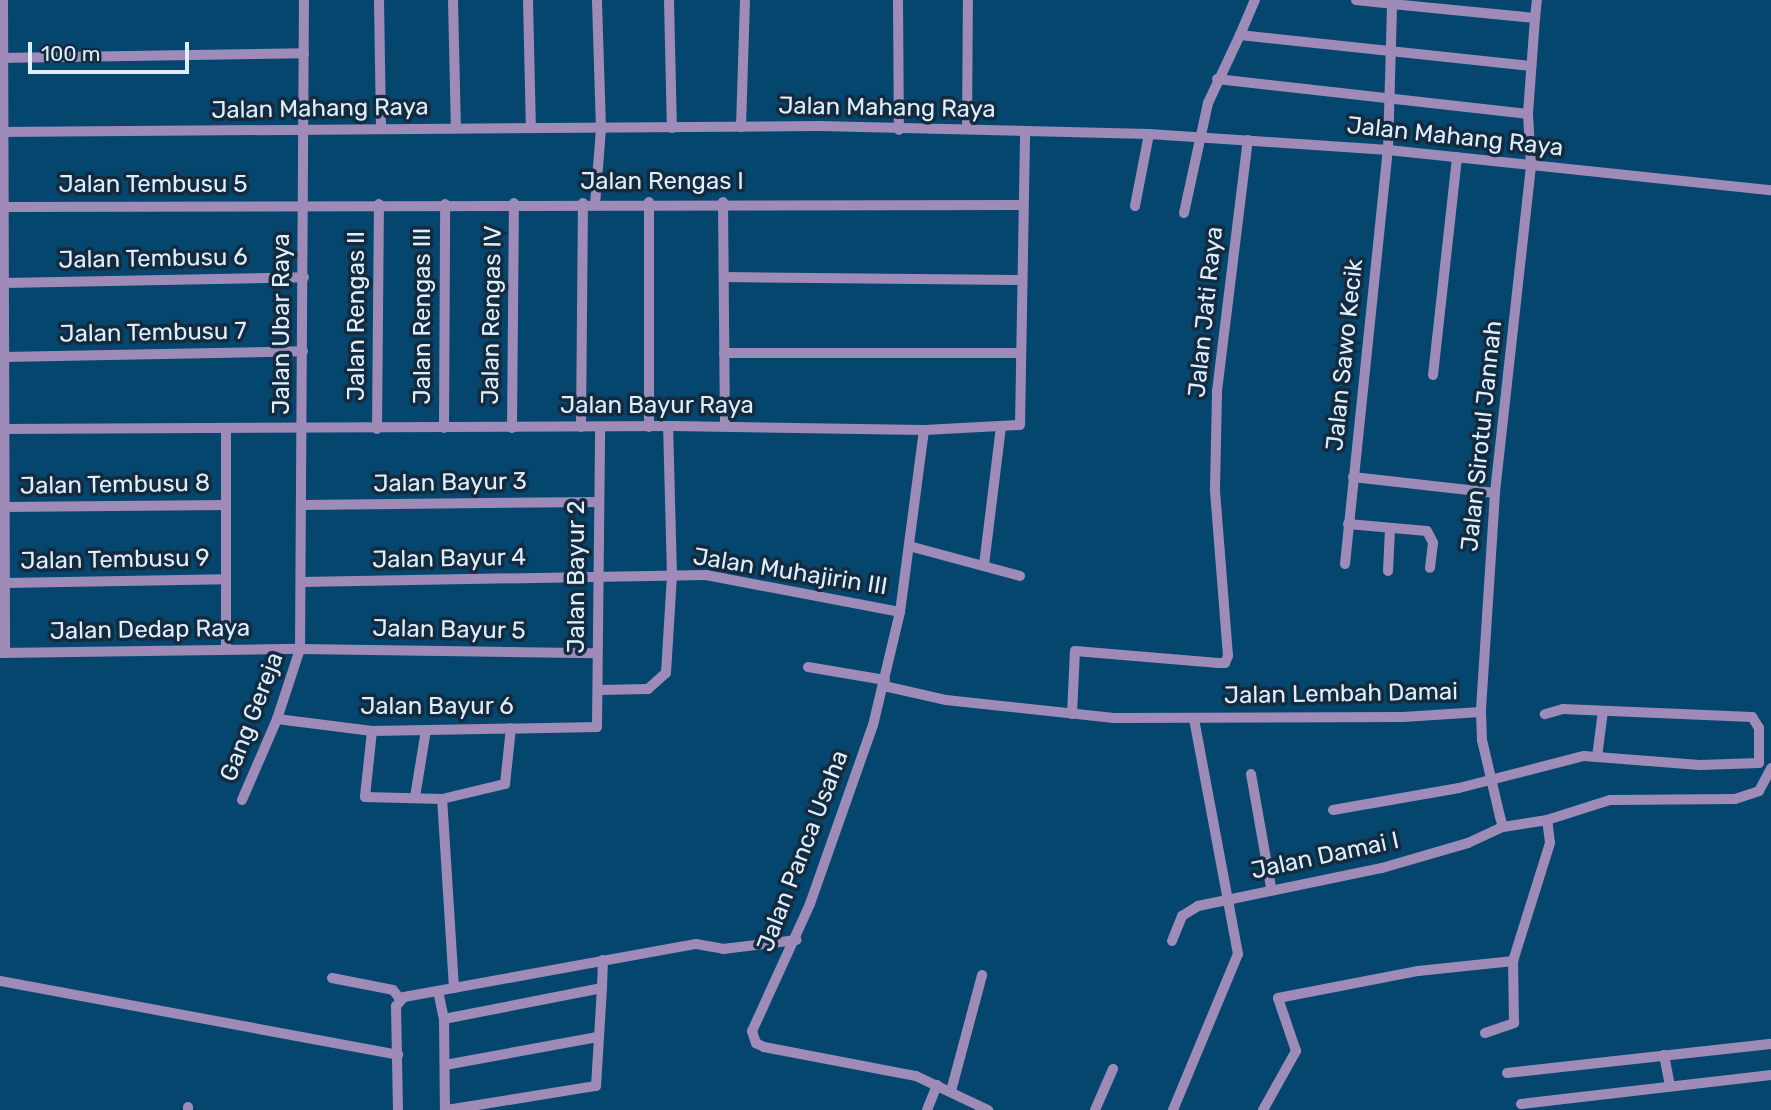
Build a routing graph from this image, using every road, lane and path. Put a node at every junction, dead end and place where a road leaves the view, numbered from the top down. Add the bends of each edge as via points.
1 (4, 0) edge
2 (304, 0) edge
3 (379, 0) edge
4 (453, 0) edge
5 (528, 0) edge
6 (597, 0) edge
7 (669, 0) edge
8 (745, 0) edge
9 (898, 0) edge
10 (968, 0) edge
11 (1255, 0) edge
12 (1356, 0) edge
13 (1537, 0) edge
14 (1392, 2) edge
15 (1535, 18) junction
16 (1240, 34) junction
17 (304, 53) junction
18 (1389, 53) junction
19 (2, 58) edge
20 (1531, 66) junction
21 (1217, 79) junction
22 (1386, 101) junction
23 (1528, 114) junction
24 (741, 127) junction
25 (456, 128) junction
26 (531, 128) junction
27 (672, 128) junction
28 (382, 129) junction
29 (601, 129) junction
30 (967, 129) junction
31 (900, 130) junction
32 (304, 131) junction
33 (2, 132) edge
34 (1025, 132) junction
35 (1149, 134) junction
36 (1198, 136) junction
37 (1248, 140) junction
38 (1388, 150) junction
39 (1457, 157) junction
40 (1531, 166) junction
41 (1771, 190) edge
42 (649, 202) junction
43 (723, 202) junction
44 (514, 203) junction
45 (583, 203) junction
46 (379, 204) junction
47 (445, 204) junction
48 (304, 205) junction
49 (595, 205) junction
50 (1021, 205) junction
51 (1135, 206) dead end
52 (3, 207) junction
53 (1184, 213) dead end
54 (304, 277) junction
55 (724, 277) junction
56 (1020, 280) junction
57 (4, 283) junction
58 (303, 351) junction
59 (724, 353) junction
60 (1020, 354) junction
61 (4, 357) junction
62 (1433, 375) dead end
63 (668, 426) junction
64 (724, 426) junction
65 (1001, 426) junction
66 (581, 427) junction
67 (600, 427) junction
68 (649, 427) junction
69 (444, 428) junction
70 (512, 428) junction
71 (2, 429) edge
72 (303, 429) junction
73 (377, 429) junction
74 (226, 430) junction
75 (924, 430) junction
76 (1353, 477) junction
77 (1495, 493) junction
78 (599, 502) junction
79 (226, 505) junction
80 (302, 505) junction
81 (4, 507) junction
82 (1348, 524) junction
83 (1390, 528) junction
84 (909, 546) junction
85 (1345, 564) dead end
86 (984, 565) junction
87 (1430, 568) dead end
88 (1388, 571) dead end
89 (672, 576) junction
90 (1020, 576) dead end
91 (598, 577) junction
92 (225, 579) junction
93 (301, 582) junction
94 (5, 583) junction
95 (900, 612) junction
96 (226, 649) junction
97 (300, 649) junction
98 (3, 653) edge
99 (597, 653) junction
100 (808, 667) dead end
101 (884, 683) junction
102 (599, 690) junction
103 (1603, 711) junction
104 (1481, 712) junction
105 (1072, 714) junction
106 (1545, 714) dead end
107 (277, 719) junction
108 (1194, 719) junction
109 (597, 727) joint
110 (511, 728) junction
111 (426, 730) junction
112 (372, 731) junction
113 (1597, 757) junction
114 (1771, 768) edge
115 (1251, 774) dead end
116 (1494, 780) junction
117 (415, 797) junction
118 (442, 799) junction
119 (242, 800) dead end
120 (1333, 810) dead end
121 (1547, 820) junction
122 (1503, 827) junction
123 (1271, 888) junction
124 (1228, 898) junction
125 (796, 940) junction
126 (1172, 941) dead end
127 (603, 960) junction
128 (1513, 961) junction
129 (982, 975) dead end
130 (332, 978) dead end
131 (0, 981) edge
132 (454, 988) junction
133 (602, 988) junction
134 (438, 991) junction
135 (400, 999) junction
136 (443, 1019) junction
137 (1485, 1033) dead end
138 (597, 1037) junction
139 (1771, 1044) edge
140 (398, 1055) junction
141 (1664, 1055) junction
142 (445, 1065) junction
143 (1113, 1069) dead end
144 (1507, 1073) dead end
145 (1771, 1075) edge
146 (937, 1085) junction
147 (1670, 1086) junction
148 (951, 1091) junction
149 (1521, 1104) dead end
150 (398, 1110) edge
151 (446, 1110) edge
152 (927, 1110) edge
153 (988, 1110) edge
154 (1095, 1110) edge
155 (1173, 1110) edge
156 (1263, 1110) edge

1 - 19 street
2 - 17 street, Jalan Ubar Raya
3 - 28 street
4 - 25 street
5 - 26 street
6 - 29 street
7 - 27 street
8 - 24 street
9 - 31 street
10 - 30 street
11 - 16 street
12 - 14 street
13 - 15 street, Jalan Sirotul Jannah
14 - 15 street
14 - 18 street, Jalan Sawo Kecik
15 - 20 street, Jalan Sirotul Jannah
16 - 18 street
16 - 21 street
17 - 19 street
17 - 32 street, Jalan Ubar Raya
18 - 20 street
18 - 22 street, Jalan Sawo Kecik
19 - 33 street
20 - 23 street, Jalan Sirotul Jannah
21 - 22 street
21 - 36 street
22 - 23 street
22 - 38 street, Jalan Sawo Kecik
23 - 40 street, Jalan Sirotul Jannah
24 - 27 street, Jalan Mahang Raya
24 - 31 street, Jalan Mahang Raya
25 - 26 street, Jalan Mahang Raya
25 - 28 street, Jalan Mahang Raya
26 - 29 street, Jalan Mahang Raya
27 - 29 street, Jalan Mahang Raya
28 - 32 street, Jalan Mahang Raya
29 - 49 street
30 - 31 street, Jalan Mahang Raya
30 - 34 street, Jalan Mahang Raya
32 - 33 street, Jalan Mahang Raya
32 - 48 street, Jalan Ubar Raya
33 - 52 street
34 - 35 street, Jalan Mahang Raya
34 - 50 street
35 - 36 street, Jalan Mahang Raya
35 - 51 street
36 - 37 street, Jalan Mahang Raya
36 - 53 street
37 - 38 street, Jalan Mahang Raya
37 - 105 street, Jalan Jati Raya via 1219,377 1215,489 1228,656 1225,663 1075,651
38 - 39 street, Jalan Mahang Raya
38 - 76 street, Jalan Sawo Kecik
39 - 40 street, Jalan Mahang Raya
39 - 62 street
40 - 41 street, Jalan Mahang Raya
40 - 77 street, Jalan Sirotul Jannah
42 - 43 street, Jalan Rengas I
42 - 49 street, Jalan Rengas I
42 - 68 street
43 - 50 street, Jalan Rengas I
43 - 55 street
44 - 45 street, Jalan Rengas I
44 - 47 street, Jalan Rengas I
44 - 70 street, Jalan Rengas IV
45 - 49 street, Jalan Rengas I
45 - 66 street
46 - 47 street, Jalan Rengas I
46 - 48 street, Jalan Rengas I
46 - 73 street, Jalan Rengas II
47 - 69 street, Jalan Rengas III
48 - 52 street, Jalan Tembusu 5
48 - 54 street, Jalan Ubar Raya
50 - 56 street
52 - 57 street
54 - 57 street, Jalan Tembusu 6
54 - 58 street, Jalan Ubar Raya
55 - 56 street
55 - 59 street
56 - 60 street
57 - 61 street
58 - 61 street, Jalan Tembusu 7
58 - 72 street, Jalan Ubar Raya
59 - 60 street
59 - 64 street
60 - 65 street via 1020,425
61 - 71 street
63 - 64 street, Jalan Bayur Raya
63 - 68 street, Jalan Bayur Raya
63 - 89 street
64 - 75 street, Jalan Bayur Raya
65 - 75 street, Jalan Bayur Raya
65 - 86 street
66 - 67 street, Jalan Bayur Raya
66 - 70 street, Jalan Bayur Raya
67 - 68 street, Jalan Bayur Raya
67 - 78 street, Jalan Bayur 2
69 - 70 street, Jalan Bayur Raya
69 - 73 street, Jalan Bayur Raya
71 - 74 street, Jalan Bayur Raya
71 - 81 street
72 - 73 street, Jalan Bayur Raya
72 - 74 street, Jalan Bayur Raya
72 - 80 street, Jalan Ubar Raya
74 - 79 street
75 - 84 street, Jalan Panca Usaha
76 - 77 street
76 - 82 street, Jalan Sawo Kecik
77 - 104 street, Jalan Sirotul Jannah
78 - 80 street, Jalan Bayur 3
78 - 91 street, Jalan Bayur 2
79 - 81 street, Jalan Tembusu 8
79 - 92 street
80 - 93 street, Jalan Ubar Raya
81 - 94 street
82 - 83 street
82 - 85 street, Jalan Sawo Kecik
83 - 87 street via 1433,536
83 - 88 street
84 - 86 street
84 - 95 street, Jalan Panca Usaha
86 - 90 street
89 - 91 street, Jalan Muhajirin III
89 - 95 street, Jalan Muhajirin III via 706,575
89 - 102 street via 666,673 648,689
91 - 93 street, Jalan Bayur 4
91 - 99 street, Jalan Bayur 2
92 - 94 street, Jalan Tembusu 9
92 - 96 street
93 - 97 street, Jalan Ubar Raya
94 - 98 street
95 - 101 street, Jalan Panca Usaha
96 - 97 street, Jalan Dedap Raya
96 - 98 street, Jalan Dedap Raya
97 - 99 street, Jalan Bayur 5
97 - 107 street, Gang Gereja
99 - 102 street, Jalan Bayur 2
100 - 101 street, Jalan Lembah Damai
101 - 105 street, Jalan Lembah Damai via 946,700
101 - 125 street, Jalan Panca Usaha via 837,834
102 - 109 street, Jalan Bayur 2
103 - 106 street via 1553,709
103 - 113 street
103 - 113 street via 1752,717 1759,728 1760,756 1755,765
104 - 108 street, Jalan Lembah Damai
104 - 116 street, Jalan Lembah Damai via 1482,740
105 - 108 street, Jalan Lembah Damai
107 - 112 street, Jalan Bayur 6
107 - 119 street, Gang Gereja
108 - 124 street
109 - 110 street, Jalan Bayur 6
110 - 111 street, Jalan Bayur 6
110 - 118 street via 506,784
111 - 112 street, Jalan Bayur 6
111 - 117 street
112 - 117 street via 365,797
113 - 116 street via 1533,767
114 - 121 street via 1759,791 1735,799 1611,800
115 - 123 street
116 - 120 street
116 - 122 street, Jalan Lembah Damai
117 - 118 street
118 - 132 street
121 - 122 street
121 - 128 street via 1550,843
122 - 123 street, Jalan Damai I via 1468,843 1382,869
123 - 124 street, Jalan Damai I
124 - 126 street, Jalan Damai I via 1186,911
124 - 155 street via 1238,954
125 - 127 street via 723,949 696,944
125 - 146 street, Jalan Panca Usaha via 755,1020 756,1043 916,1076
127 - 132 street
127 - 133 street
128 - 137 street via 1514,1023
128 - 156 street via 1418,971 1278,998 1296,1051
129 - 148 street
130 - 135 street via 351,986 393,990
131 - 140 street
132 - 134 street
133 - 136 street
133 - 138 street
134 - 135 street
134 - 136 street
135 - 140 street via 396,1006
136 - 142 street
138 - 142 street
138 - 151 street via 596,1086
139 - 141 street
140 - 150 street
141 - 144 street
141 - 147 street
142 - 151 street
143 - 154 street
145 - 147 street
146 - 148 street, Jalan Panca Usaha
146 - 152 street
147 - 149 street
148 - 153 street, Jalan Panca Usaha

